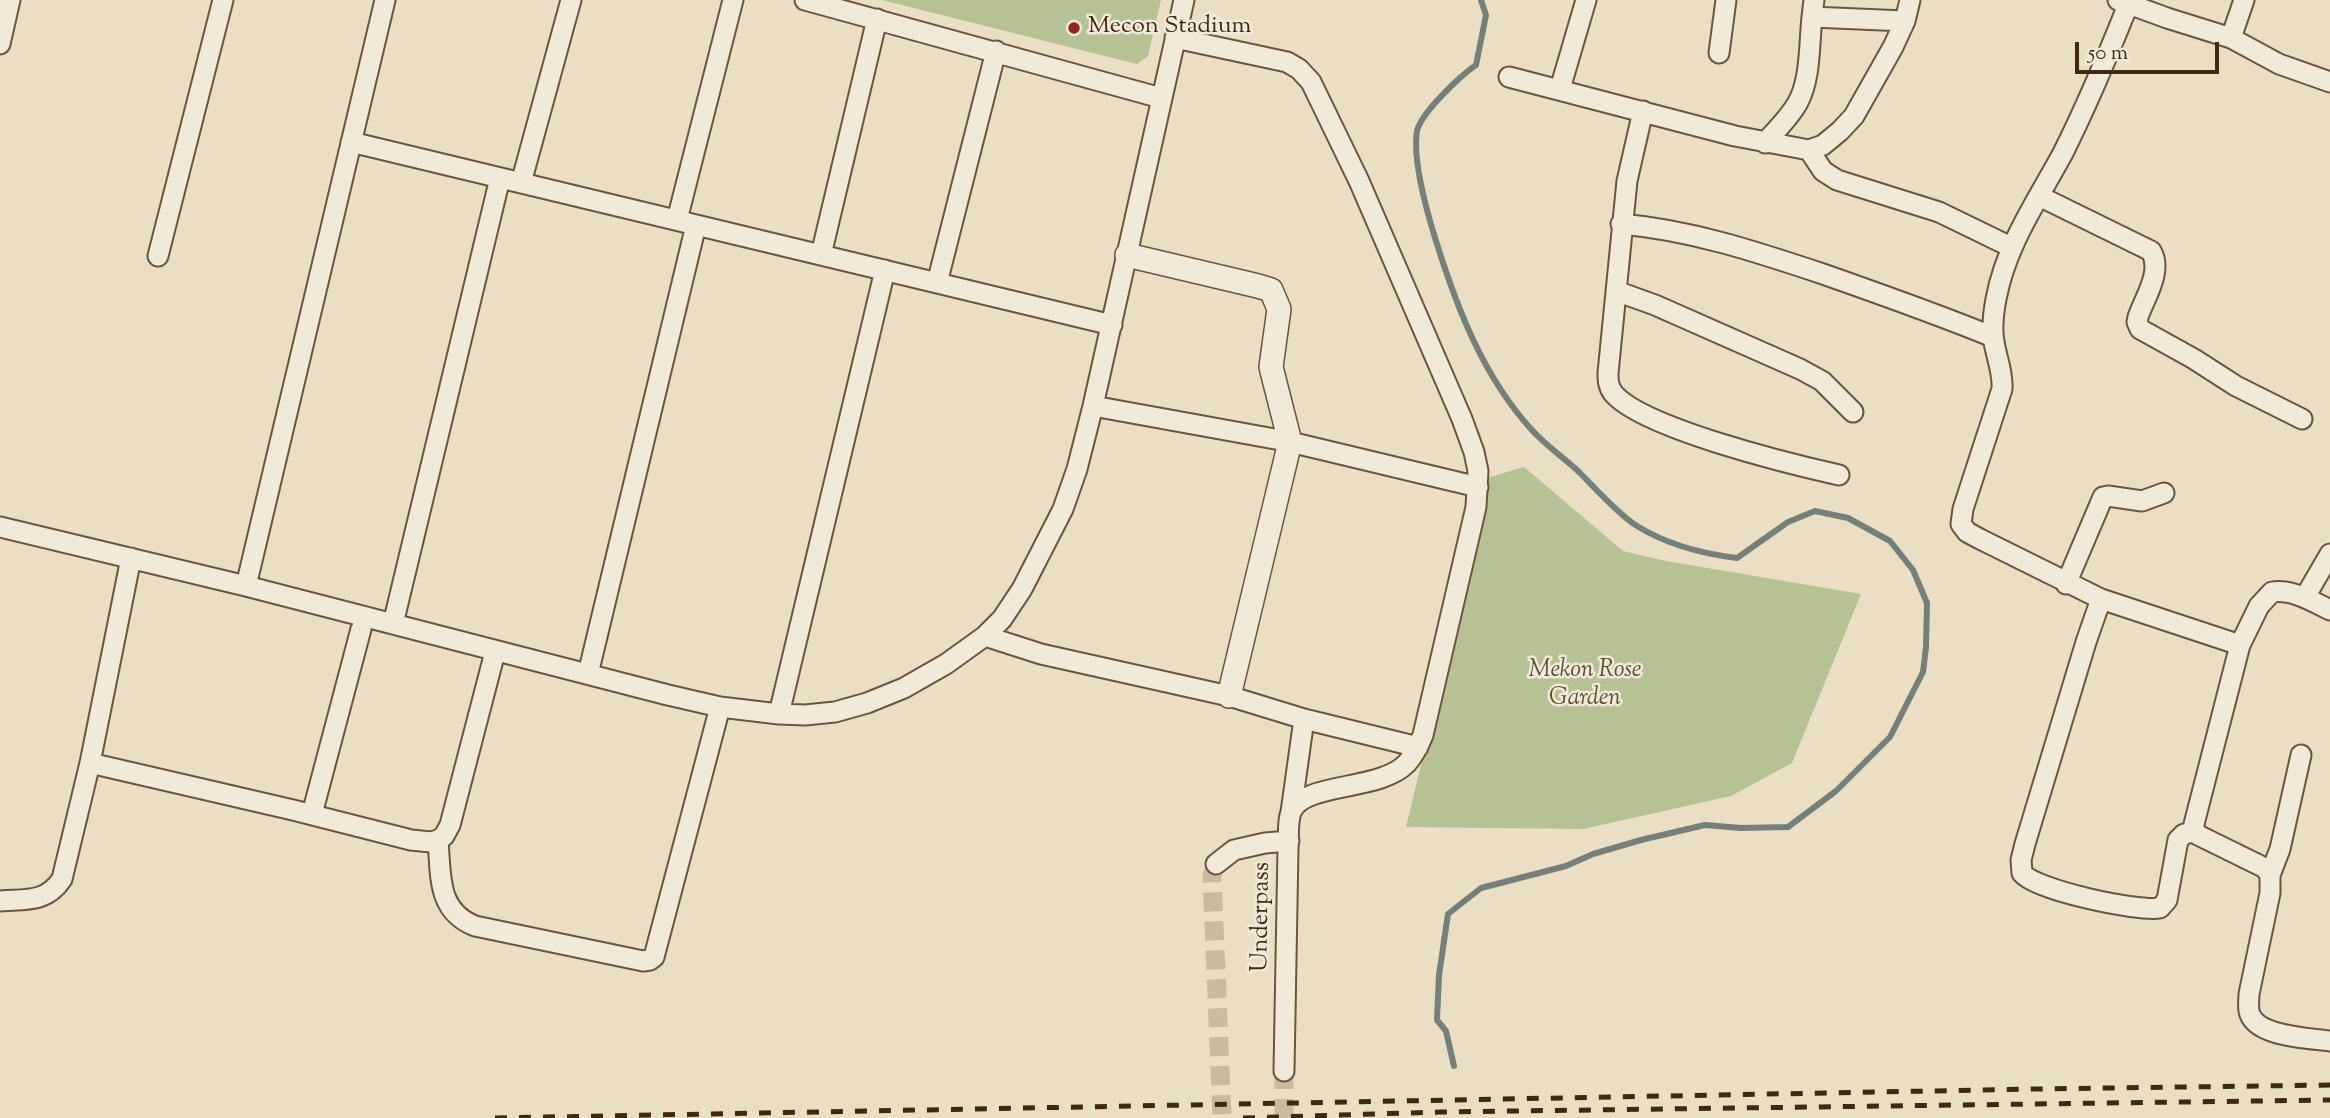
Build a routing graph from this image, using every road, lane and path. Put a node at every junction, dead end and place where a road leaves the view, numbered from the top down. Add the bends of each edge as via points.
1 (10, 0) edge
2 (223, 0) edge
3 (384, 0) edge
4 (571, 0) edge
5 (733, 0) edge
6 (805, 0) edge
7 (1184, 0) edge
8 (1586, 0) edge
9 (1726, 0) edge
10 (1910, 0) edge
11 (2244, 0) edge
12 (2123, 3) edge
13 (1813, 8) edge
14 (877, 19) junction
15 (1905, 21) junction
16 (1175, 38) junction
17 (2231, 38) junction
18 (0, 44) edge
19 (996, 51) junction
20 (1718, 53) dead end
21 (1508, 77) dead end
22 (2330, 82) edge
23 (1560, 89) junction
24 (1161, 97) junction
25 (1643, 111) junction
26 (351, 142) junction
27 (1765, 143) junction
28 (1808, 150) junction
29 (500, 178) junction
30 (522, 183) junction
31 (2039, 197) junction
32 (686, 223) junction
33 (1621, 224) junction
34 (2011, 247) junction
35 (821, 255) junction
36 (1127, 255) junction
37 (158, 256) dead end
38 (885, 270) junction
39 (937, 283) junction
40 (1616, 290) junction
41 (1112, 324) junction
42 (1993, 337) junction
43 (1093, 406) junction
44 (1853, 412) dead end
45 (2302, 419) dead end
46 (1290, 442) junction
47 (1839, 475) dead end
48 (1478, 487) junction
49 (2164, 493) dead end
50 (0, 527) edge
51 (2330, 554) edge
52 (131, 558) junction
53 (2066, 583) junction
54 (246, 586) junction
55 (2305, 597) junction
56 (2101, 600) junction
57 (2330, 610) edge
58 (393, 624) junction
59 (361, 629) dead end
60 (985, 636) junction
61 (2240, 645) junction
62 (495, 652) junction
63 (588, 674) junction
64 (1229, 696) junction
65 (720, 707) junction
66 (779, 715) junction
67 (1304, 719) junction
68 (1418, 747) junction
69 (2301, 755) dead end
70 (90, 763) junction
71 (1291, 812) junction
72 (312, 814) junction
73 (2193, 831) junction
74 (438, 841) junction
75 (1289, 841) junction
76 (1216, 864) dead end
77 (2270, 875) junction
78 (0, 901) edge
79 (2330, 1041) edge
80 (1284, 1072) tunnel mouth

1 - 18 street
2 - 37 street
3 - 26 street
4 - 30 street
5 - 32 street
6 - 14 street
7 - 16 street
8 - 23 street
9 - 20 street
10 - 15 street
11 - 17 street
12 - 17 street
12 - 31 street via 2090,96
13 - 15 street
13 - 27 street via 1801,95
14 - 19 street
14 - 35 street
15 - 28 street via 1854,116 1823,145
16 - 24 street
16 - 48 street via 1287,62 1311,82 1462,419 1474,452
17 - 22 street via 2279,64
19 - 24 street
19 - 39 street
21 - 23 street
23 - 25 street
24 - 36 street
25 - 27 street
25 - 33 street
26 - 29 street
26 - 54 street
27 - 28 street
28 - 34 street via 1823,171 1837,180 1939,212
29 - 30 street
29 - 58 street
30 - 32 street
31 - 34 street
31 - 45 street via 2151,251 2156,270 2138,317 2140,329
32 - 35 street
32 - 63 street
33 - 40 street
33 - 42 street via 1670,229 1778,259
34 - 42 street via 1996,300
35 - 38 street
36 - 41 street
36 - 46 street via 1271,290 1279,309 1271,367
38 - 39 street
38 - 66 street
39 - 41 street
40 - 44 street via 1800,369 1822,381
40 - 47 street via 1608,382 1617,397 1678,429
41 - 43 street
42 - 53 street via 2002,389 1961,524 1967,532
43 - 46 street
43 - 60 street via 1063,509 1022,589
46 - 48 street
46 - 64 street
48 - 68 street via 1469,543
49 - 53 street via 2142,500 2103,497
50 - 52 street
51 - 55 street
52 - 54 street
52 - 70 street
53 - 56 street
54 - 58 street
55 - 57 street
55 - 61 street via 2272,592 2259,606
56 - 61 street
56 - 73 street via 2025,844 2022,873 2041,885 2107,902 2160,908 2167,900 2178,840
58 - 62 street
59 - 72 street
60 - 64 street via 1041,654
60 - 66 street via 904,688 867,703 835,712
61 - 73 street
62 - 63 street
62 - 74 street via 450,825
63 - 65 street
64 - 67 street
65 - 66 street
65 - 74 street via 650,960 462,921 445,901
67 - 68 street
67 - 71 street
68 - 71 street via 1396,771 1301,799
69 - 77 street
70 - 72 street
70 - 78 street via 62,879 47,895
71 - 75 street
72 - 74 street via 411,840
73 - 77 street via 2249,858
75 - 76 street, Underpass via 1234,850
75 - 80 street, Underpass
77 - 79 street via 2248,1010 2264,1028

